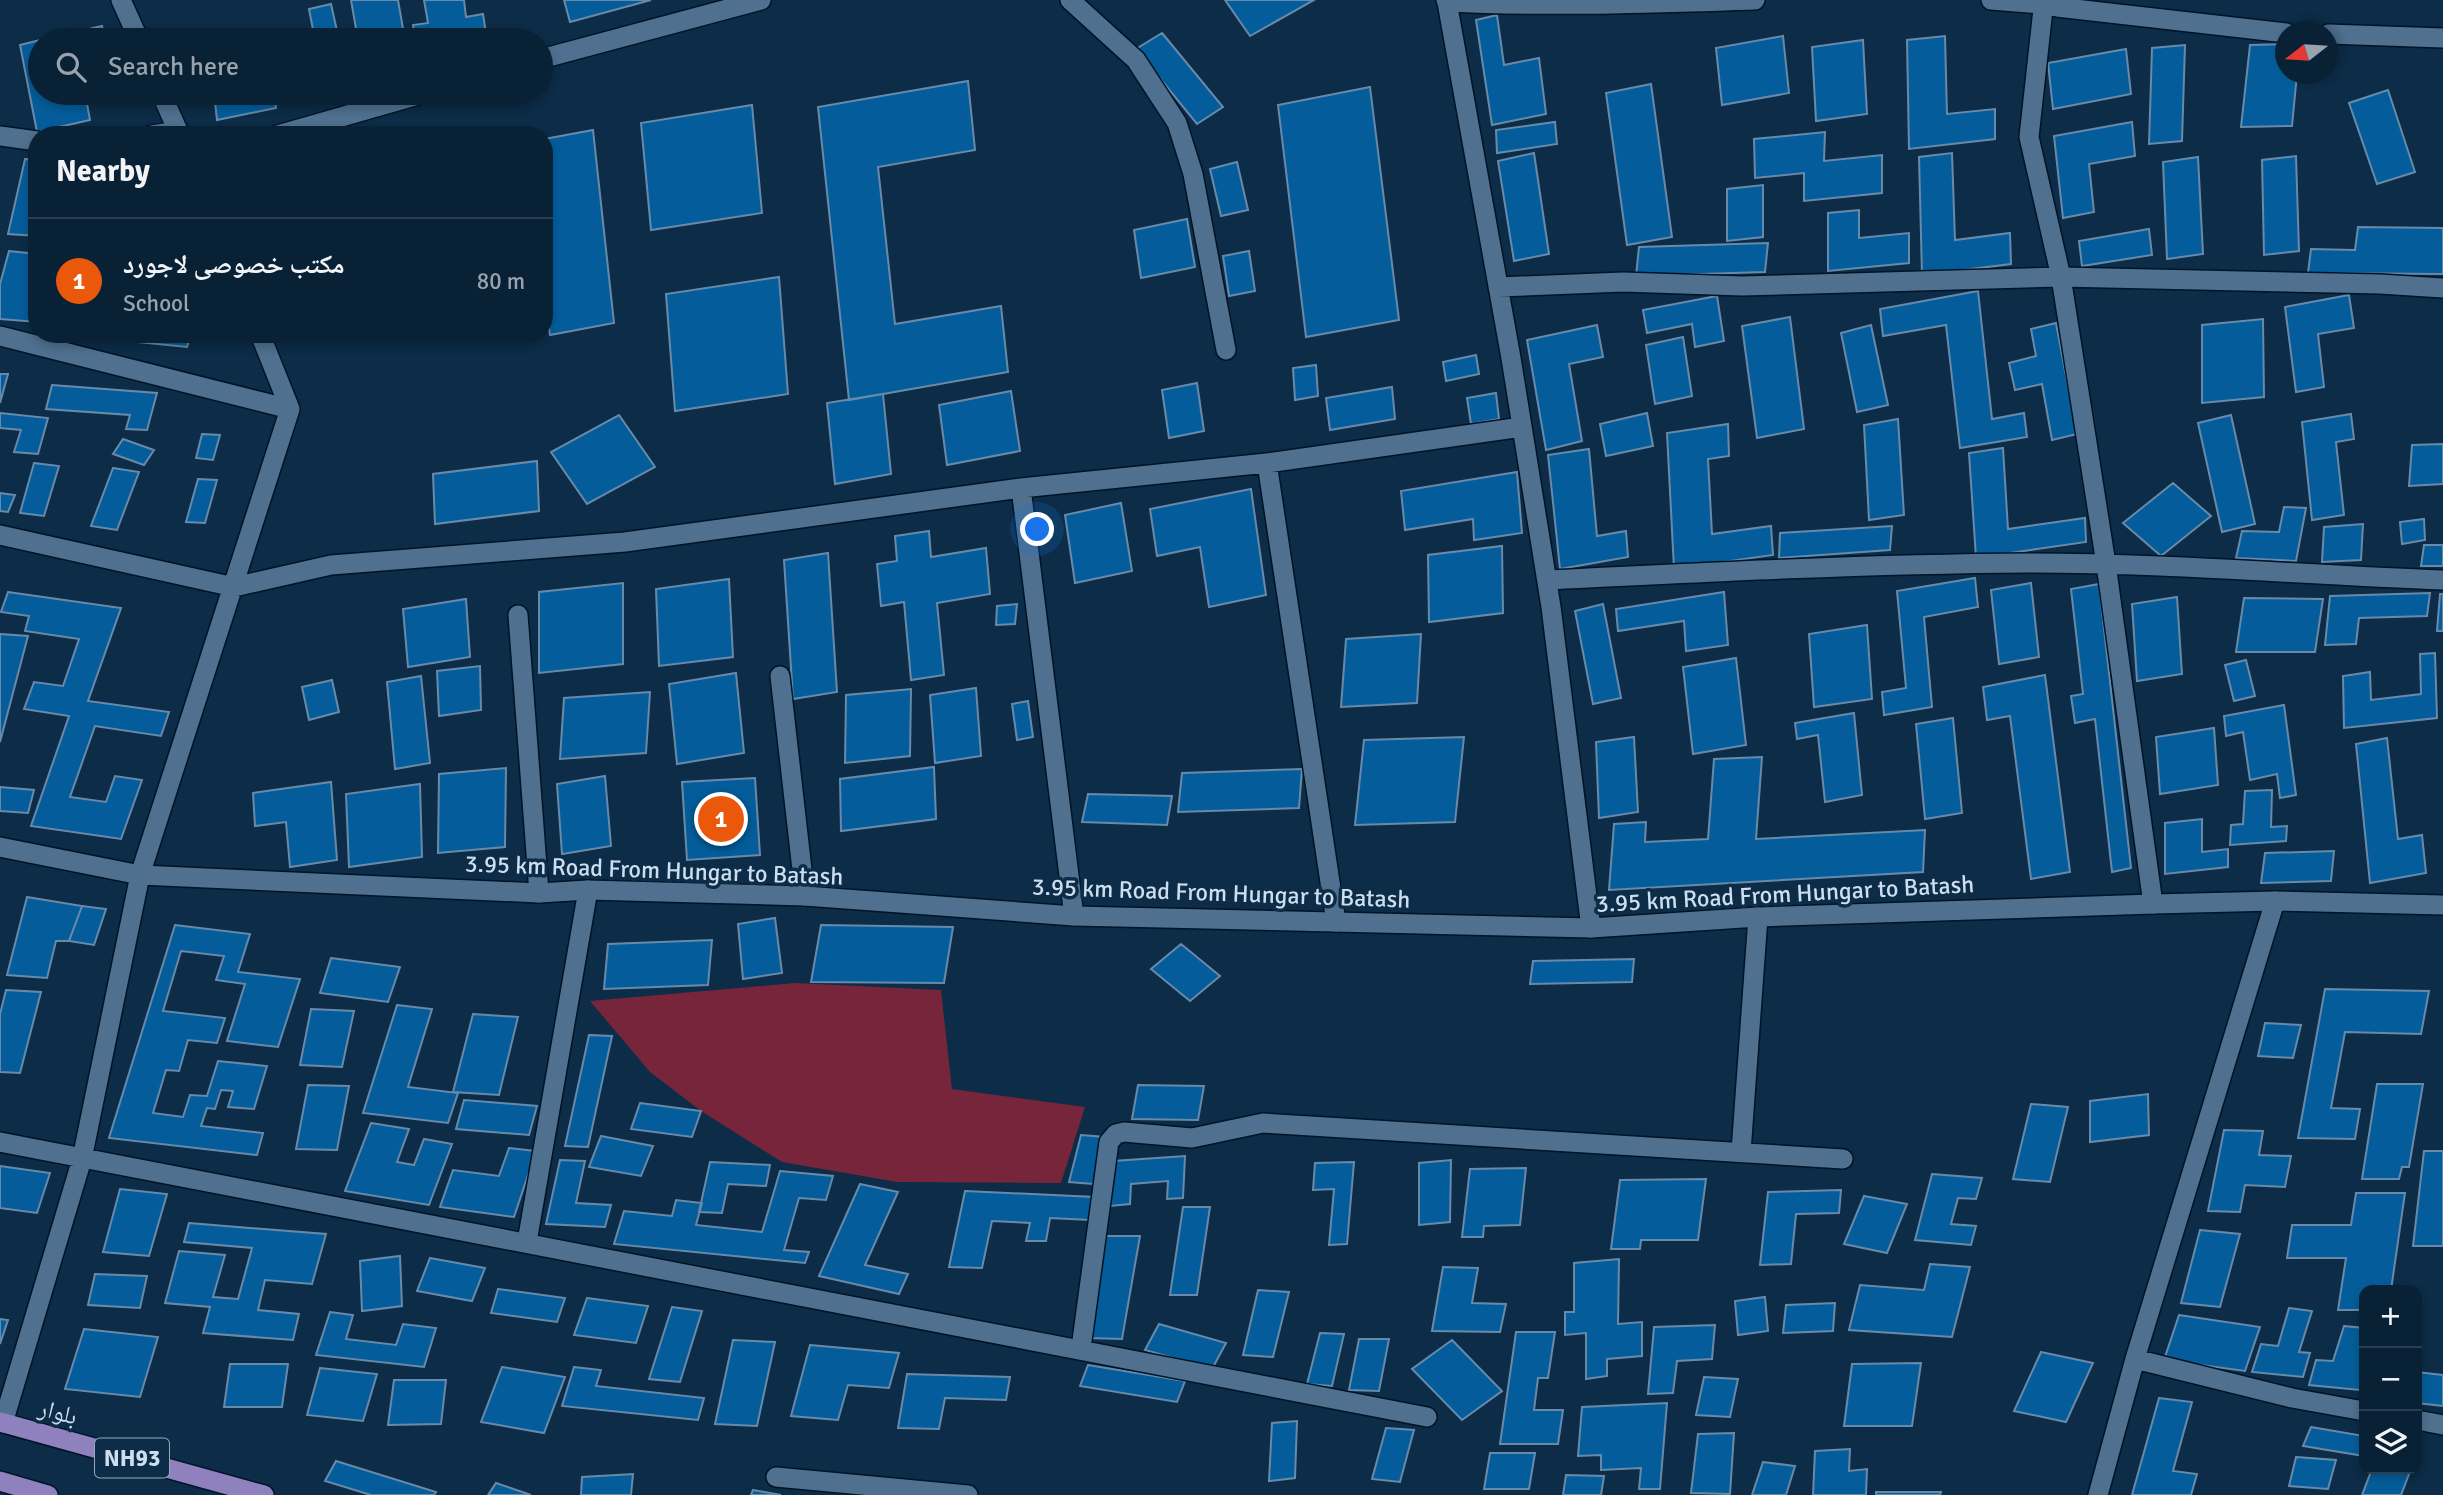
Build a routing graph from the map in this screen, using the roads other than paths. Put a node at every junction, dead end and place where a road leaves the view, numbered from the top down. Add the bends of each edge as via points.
1 (121, 0) edge
2 (761, 0) edge
3 (1070, 0) edge
4 (1755, 0) edge
5 (1991, 0) edge
6 (1447, 1) edge
7 (2048, 3) edge
8 (134, 28) edge
9 (2275, 32) edge
10 (2338, 34) edge
11 (2443, 37) edge
12 (553, 56) edge
13 (167, 105) edge
14 (383, 105) edge
15 (177, 126) edge
16 (310, 126) edge
17 (0, 136) edge
18 (28, 140) edge
19 (2061, 277) junction
20 (1498, 287) junction
21 (2443, 288) edge
22 (0, 336) edge
23 (264, 343) edge
24 (1226, 350) dead end
25 (290, 409) junction
26 (1522, 426) junction
27 (1267, 463) junction
28 (1021, 488) junction
29 (0, 535) edge
30 (2106, 564) junction
31 (1547, 580) junction
32 (2443, 580) edge
33 (234, 587) junction
34 (518, 615) dead end
35 (780, 676) dead end
36 (0, 847) edge
37 (140, 875) junction
38 (588, 890) junction
39 (539, 893) junction
40 (805, 896) junction
41 (2276, 901) junction
42 (2153, 904) junction
43 (2443, 905) edge
44 (1074, 916) junction
45 (1758, 917) junction
46 (1336, 922) junction
47 (1591, 928) junction
48 (0, 1142) edge
49 (1741, 1152) junction
50 (1843, 1158) dead end
51 (82, 1159) junction
52 (527, 1242) junction
53 (1081, 1348) junction
54 (2135, 1359) junction
55 (2359, 1410) edge
56 (1427, 1417) dead end
57 (2422, 1421) edge
58 (2, 1422) edge
59 (2443, 1425) edge
60 (776, 1477) dead end
61 (0, 1481) edge
62 (47, 1495) edge
63 (264, 1495) edge
64 (968, 1495) edge
65 (2098, 1495) edge

1 - 8 street
2 - 12 street
3 - 24 street via 1136,60 1177,123 1193,174
4 - 6 street via 1606,4
5 - 7 street
6 - 20 street
7 - 9 street
7 - 19 street via 2029,137
10 - 11 street
13 - 15 street
14 - 16 street
17 - 18 street
19 - 20 street
19 - 21 street
19 - 30 street
20 - 26 street
22 - 25 street
23 - 25 street
25 - 33 street
26 - 27 street
26 - 31 street
27 - 28 street
27 - 46 street
28 - 33 street via 625,541 331,565
28 - 44 street
29 - 33 street
30 - 31 street via 1797,568
30 - 32 street
30 - 42 street
31 - 47 street
33 - 37 street
34 - 39 street
35 - 40 street
36 - 37 street, 3.95 km Road From Hungar to Batash
37 - 39 street, 3.95 km Road From Hungar to Batash
37 - 51 street
38 - 39 street, 3.95 km Road From Hungar to Batash
38 - 40 street, 3.95 km Road From Hungar to Batash
38 - 52 street
40 - 44 street, 3.95 km Road From Hungar to Batash
41 - 42 street, 3.95 km Road From Hungar to Batash
41 - 43 street, 3.95 km Road From Hungar to Batash
41 - 54 street
42 - 45 street, 3.95 km Road From Hungar to Batash
44 - 46 street, 3.95 km Road From Hungar to Batash
45 - 47 street, 3.95 km Road From Hungar to Batash
45 - 49 street
46 - 47 street, 3.95 km Road From Hungar to Batash
48 - 51 street
49 - 50 street
49 - 53 street via 1263,1123 1192,1138 1116,1134 1109,1142
51 - 52 street
51 - 58 street
52 - 53 street
53 - 56 street
54 - 55 street
54 - 65 street
57 - 59 street
58 - 63 main road, بلوار / NH93
60 - 64 street
61 - 62 main road

